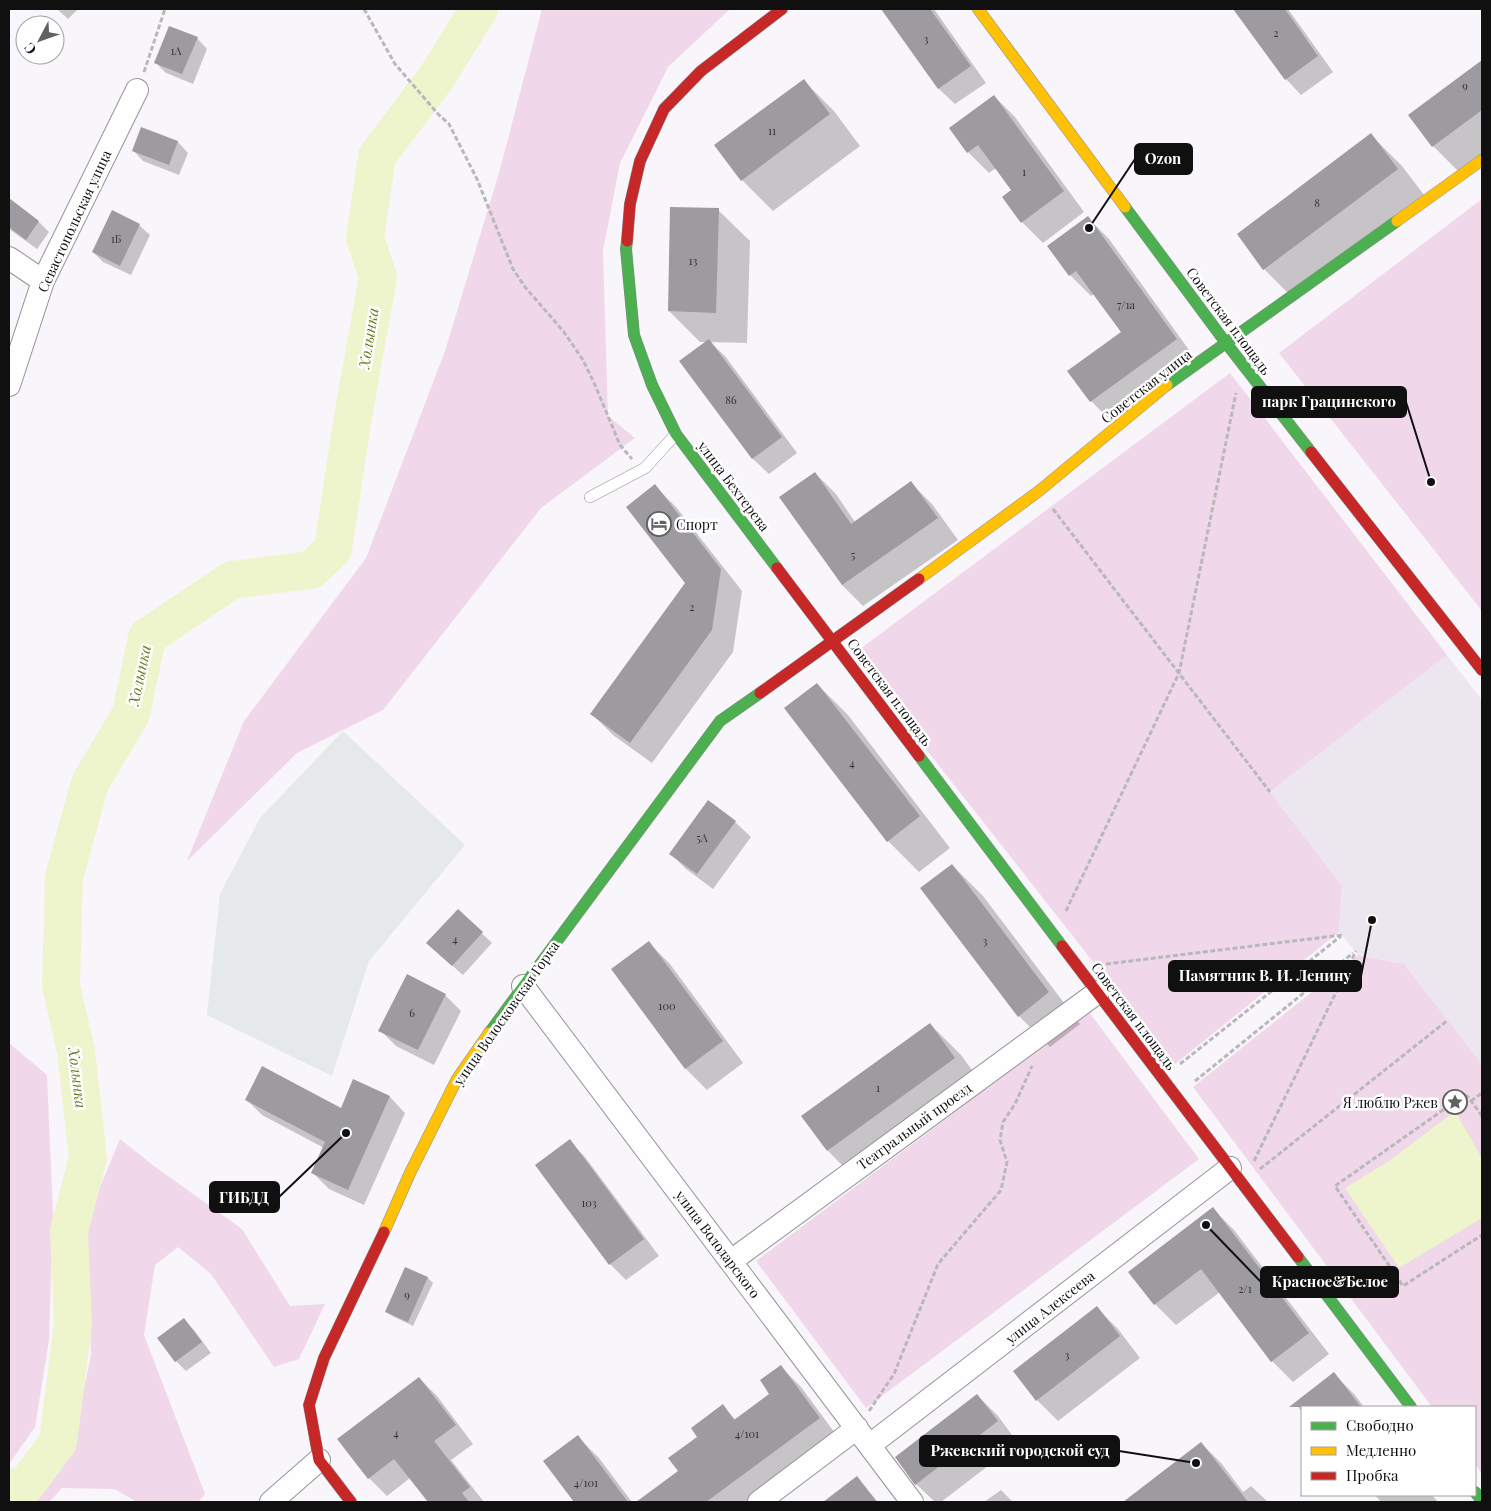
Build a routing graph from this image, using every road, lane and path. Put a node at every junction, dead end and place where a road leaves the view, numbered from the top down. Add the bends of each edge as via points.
1 (165, 9) edge
2 (364, 9) edge
3 (782, 9) edge
4 (978, 9) edge
5 (138, 90) joint
6 (1482, 160) edge
7 (9, 258) edge
8 (43, 281) junction
9 (1226, 343) junction
10 (9, 385) edge
11 (1236, 392) dead end
12 (676, 434) junction
13 (645, 468) junction
14 (1040, 490) junction
15 (590, 497) dead end
16 (833, 642) junction
17 (1482, 670) edge
18 (1179, 673) junction
19 (1270, 792) dead end
20 (1065, 914) dead end
21 (1079, 967) junction
22 (523, 986) junction
23 (1098, 992) junction
24 (1448, 1020) dead end
25 (1041, 1033) junction
26 (1163, 1078) junction
27 (1482, 1093) edge
28 (1176, 1096) junction
29 (1472, 1101) junction
30 (1482, 1116) edge
31 (1236, 1176) junction
32 (1482, 1235) edge
33 (731, 1261) junction
34 (1410, 1406) edge
35 (863, 1437) junction
36 (319, 1460) junction
37 (271, 1502) edge
38 (351, 1502) edge
39 (759, 1502) edge
40 (912, 1502) edge

1 - 5 path
2 - 13 path via 395,64 449,124 477,179 513,269 583,360 620,445
3 - 12 street, улица Бехтерева via 700,71 664,110 640,161 630,204 626,249 634,335 652,385
4 - 9 street, Советская площадь
5 - 8 street, Севастопольская улица
6 - 9 street, Советская улица
7 - 8 street
8 - 10 street, Севастопольская улица
9 - 14 street, Советская улица via 1175,379
9 - 17 street, Советская площадь
11 - 18 path
12 - 13 lane
12 - 16 street, улица Бехтерева
13 - 15 lane
14 - 16 street, Советская улица
14 - 18 path
16 - 21 street, Советская площадь
16 - 22 street, улица Волосковская Горка via 720,721
18 - 19 path
18 - 20 path
21 - 23 street, Советская площадь
21 - 26 path via 1342,935
22 - 33 street, улица Володарского
22 - 36 street, улица Волосковская Горка via 457,1079 324,1358 308,1405
23 - 25 street, Театральный проезд
23 - 26 street, Советская площадь
24 - 31 path
25 - 33 street, Театральный проезд
25 - 35 path via 1031,1071 1003,1122 1000,1140 1007,1162 1001,1190 938,1264 894,1374
26 - 28 street, Советская площадь
27 - 29 path
28 - 31 street, Советская площадь
28 - 31 path via 1356,952
29 - 30 path
29 - 32 path via 1464,1096 1334,1186 1403,1286
31 - 34 street, Советская площадь
31 - 35 street, улица Алексеева
33 - 35 street, улица Володарского
35 - 39 street, улица Алексеева
35 - 40 street, улица Володарского
36 - 37 street
36 - 38 street

